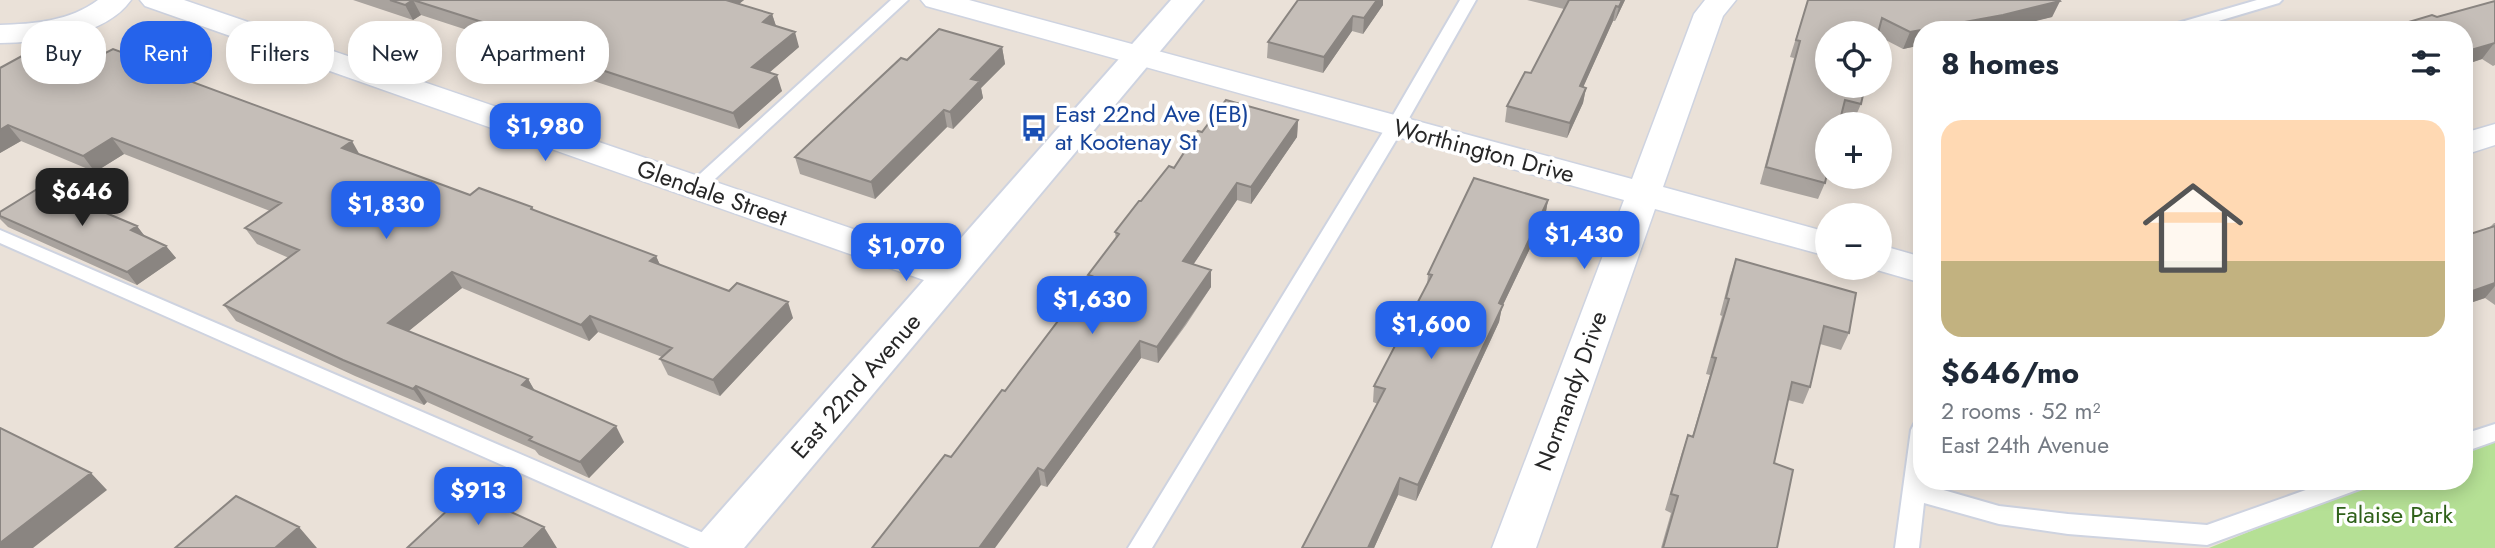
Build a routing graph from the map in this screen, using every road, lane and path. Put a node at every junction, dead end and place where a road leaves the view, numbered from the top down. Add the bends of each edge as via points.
1 (116, 0) edge
2 (155, 0) edge
3 (900, 0) edge
4 (936, 0) edge
5 (1188, 0) edge
6 (1468, 0) edge
7 (1721, 0) edge
8 (2274, 0) edge
9 (2201, 21) edge
10 (0, 34) edge
11 (1141, 56) junction
12 (1395, 127) junction
13 (2495, 134) edge
14 (2473, 141) edge
15 (696, 187) junction
16 (1643, 194) junction
17 (0, 236) edge
18 (1815, 241) edge
19 (1892, 261) edge
20 (1913, 267) edge
21 (951, 276) junction
22 (2495, 432) edge
23 (2473, 440) edge
24 (2332, 490) edge
25 (1914, 491) joint
26 (715, 548) edge
27 (1140, 548) edge
28 (1514, 548) edge
29 (1907, 548) edge

1 - 10 street via 74,23
2 - 15 street, Glendale Street
3 - 15 lane
4 - 11 street, Worthington Drive
5 - 11 street, East 22nd Avenue
6 - 12 lane
7 - 16 street, Normandy Drive via 1709,14
8 - 9 lane
11 - 12 street, Worthington Drive
11 - 21 street, East 22nd Avenue
12 - 16 street, Worthington Drive
12 - 27 lane
13 - 14 street
15 - 21 street, Glendale Street
16 - 18 street, Worthington Drive
16 - 28 street, Normandy Drive
17 - 26 lane
19 - 20 street
21 - 26 street, East 22nd Avenue
22 - 23 lane
24 - 25 lane via 2207,535 1999,515
25 - 29 lane

